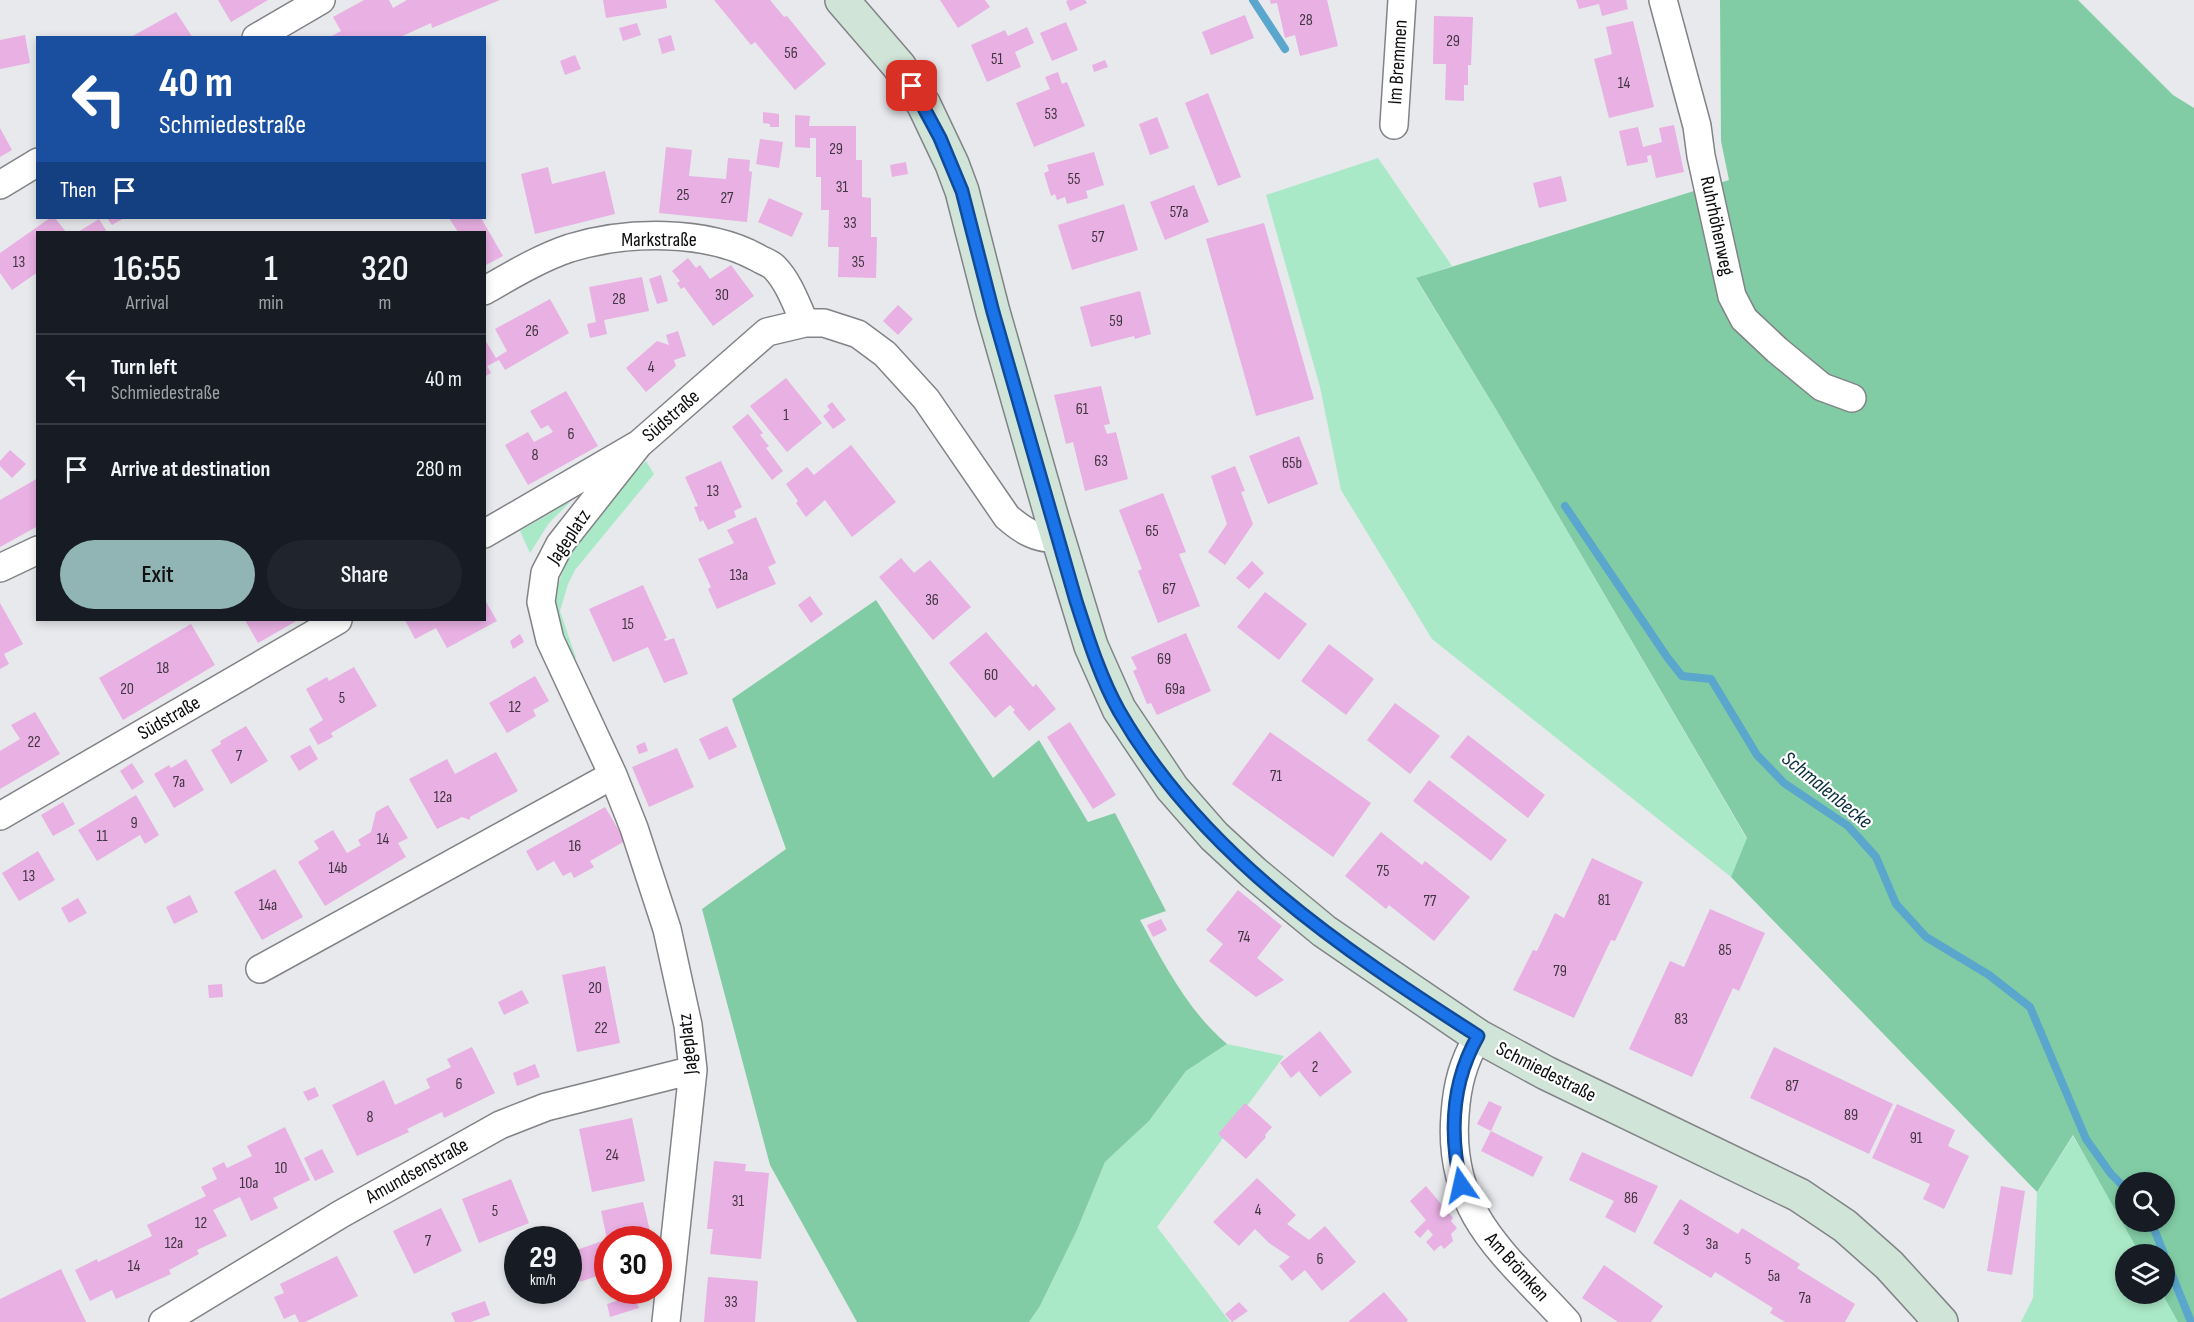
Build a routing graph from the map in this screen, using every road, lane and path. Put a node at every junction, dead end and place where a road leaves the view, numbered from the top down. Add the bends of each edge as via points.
1 (321, 0) edge
2 (842, 0) edge
3 (1402, 0) edge
4 (1664, 0) edge
5 (259, 36) edge
6 (1394, 125) dead end
7 (36, 163) edge
8 (0, 185) edge
9 (486, 290) edge
10 (805, 323) junction
11 (1852, 398) dead end
12 (639, 444) junction
13 (486, 533) edge
14 (1058, 538) junction
15 (36, 551) edge
16 (0, 568) edge
17 (336, 621) edge
18 (613, 775) junction
19 (0, 816) edge
20 (260, 969) dead end
21 (1478, 1036) junction
22 (693, 1070) junction
23 (163, 1322) edge
24 (666, 1322) edge
25 (1567, 1322) edge
26 (1941, 1322) edge

1 - 5 street
2 - 14 main road, Schmiedestraße via 899,66 924,105 952,164
3 - 6 street, Im Bremmen
4 - 11 street, Ruhrhöhenweg via 1697,126 1732,296 1744,319 1778,350 1822,387
7 - 8 street
9 - 10 street, Markstraße via 543,258 571,248 633,237 698,238 745,250 773,266
10 - 12 street, Südstraße via 767,332
10 - 14 street, Südstraße via 824,323 858,334 885,354 912,381 1007,517 1030,533 1045,539
12 - 13 street, Südstraße
12 - 18 street, Jageplatz via 560,544 541,590 550,640
14 - 21 main road, Schmiedestraße via 1091,646 1115,701 1172,788 1214,836 1324,931
15 - 16 street
17 - 19 street, Südstraße
18 - 20 street
18 - 22 street, Jageplatz via 667,929 688,1025
21 - 25 street, Am Brömken via 1466,1058 1456,1100 1454,1144 1461,1185 1485,1232
21 - 26 main road, Schmiedestraße via 1798,1196 1845,1226 1889,1265
22 - 23 street, Amundsenstraße via 546,1107 500,1125 341,1214
22 - 24 street, Jageplatz

